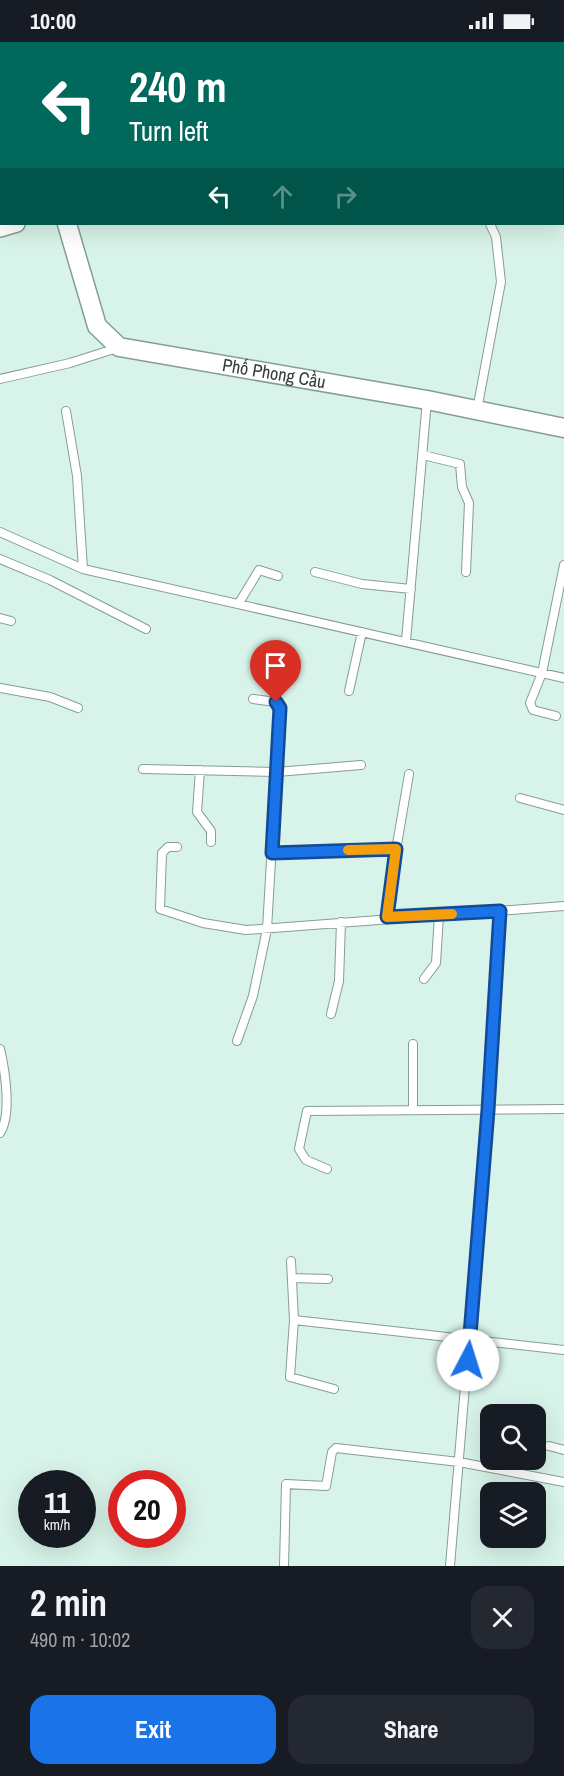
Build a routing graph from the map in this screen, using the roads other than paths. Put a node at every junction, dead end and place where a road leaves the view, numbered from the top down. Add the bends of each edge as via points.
1 (67, 225) edge
2 (490, 225) edge
3 (119, 347) junction
4 (0, 379) edge
5 (427, 400) junction
6 (477, 410) junction
7 (66, 411) dead end
8 (564, 428) edge
9 (423, 454) junction
10 (0, 532) edge
11 (0, 559) edge
12 (564, 565) edge
13 (83, 569) junction
14 (315, 572) dead end
15 (466, 572) dead end
16 (278, 576) dead end
17 (411, 589) junction
18 (239, 603) junction
19 (0, 618) edge
20 (11, 621) dead end
21 (146, 629) dead end
22 (362, 632) junction
23 (406, 641) junction
24 (542, 673) junction
25 (564, 678) edge
26 (0, 688) edge
27 (350, 691) dead end
28 (253, 699) dead end
29 (78, 708) dead end
30 (556, 716) dead end
31 (361, 765) dead end
32 (143, 769) dead end
33 (200, 770) junction
34 (277, 772) junction
35 (409, 774) dead end
36 (520, 798) dead end
37 (564, 810) edge
38 (211, 842) dead end
39 (177, 847) dead end
40 (396, 849) junction
41 (272, 853) junction
42 (564, 906) edge
43 (500, 911) junction
44 (439, 915) junction
45 (387, 917) junction
46 (341, 922) junction
47 (267, 929) junction
48 (424, 979) dead end
49 (331, 1014) dead end
50 (237, 1041) dead end
51 (413, 1044) dead end
52 (0, 1049) edge
53 (564, 1109) edge
54 (413, 1110) junction
55 (488, 1110) junction
56 (0, 1133) edge
57 (327, 1169) dead end
58 (291, 1261) dead end
59 (292, 1278) junction
60 (328, 1279) dead end
61 (294, 1320) junction
62 (470, 1340) junction
63 (564, 1350) edge
64 (334, 1389) dead end
65 (549, 1446) dead end
66 (564, 1450) edge
67 (459, 1462) junction
68 (564, 1482) edge
69 (284, 1566) edge
70 (450, 1566) edge

1 - 3 street via 97,326
2 - 6 lane via 496,237 501,282
3 - 4 lane
3 - 5 street, Phố Phong Cầu
5 - 6 street, Phố Phong Cầu
5 - 9 lane
6 - 8 street, Phố Phong Cầu
7 - 13 lane via 77,476
9 - 15 lane via 460,464 461,482 470,503
9 - 17 lane
10 - 13 lane
11 - 21 lane
12 - 24 lane
13 - 18 lane
14 - 17 lane via 362,584
16 - 18 lane via 259,570
17 - 23 lane
18 - 22 lane
19 - 20 lane
22 - 23 lane
22 - 27 lane
23 - 24 lane
24 - 25 lane
24 - 30 lane via 530,703 533,710
26 - 29 lane via 41,695
28 - 34 lane via 279,704
31 - 34 lane
32 - 33 lane
33 - 34 lane
33 - 38 lane via 197,812 211,831
34 - 41 lane
35 - 40 lane
36 - 37 lane
39 - 47 lane via 168,847 162,853 160,909 227,927
40 - 41 lane
40 - 45 lane
41 - 47 lane
42 - 43 lane
43 - 44 lane
43 - 55 lane
44 - 45 lane
44 - 48 lane via 436,963
45 - 46 lane
46 - 47 lane
46 - 49 lane via 339,981
47 - 50 lane via 251,1005
51 - 54 lane
52 - 56 lane via 6,1079 5,1126
53 - 55 lane
54 - 55 lane
54 - 57 lane via 307,1111 299,1149 306,1160
55 - 62 lane
58 - 59 lane
59 - 60 lane
59 - 61 lane
61 - 62 lane
61 - 64 lane via 290,1377
62 - 63 lane
62 - 67 lane
65 - 66 lane
67 - 68 lane
67 - 69 lane via 336,1448 327,1486 286,1484
67 - 70 lane

